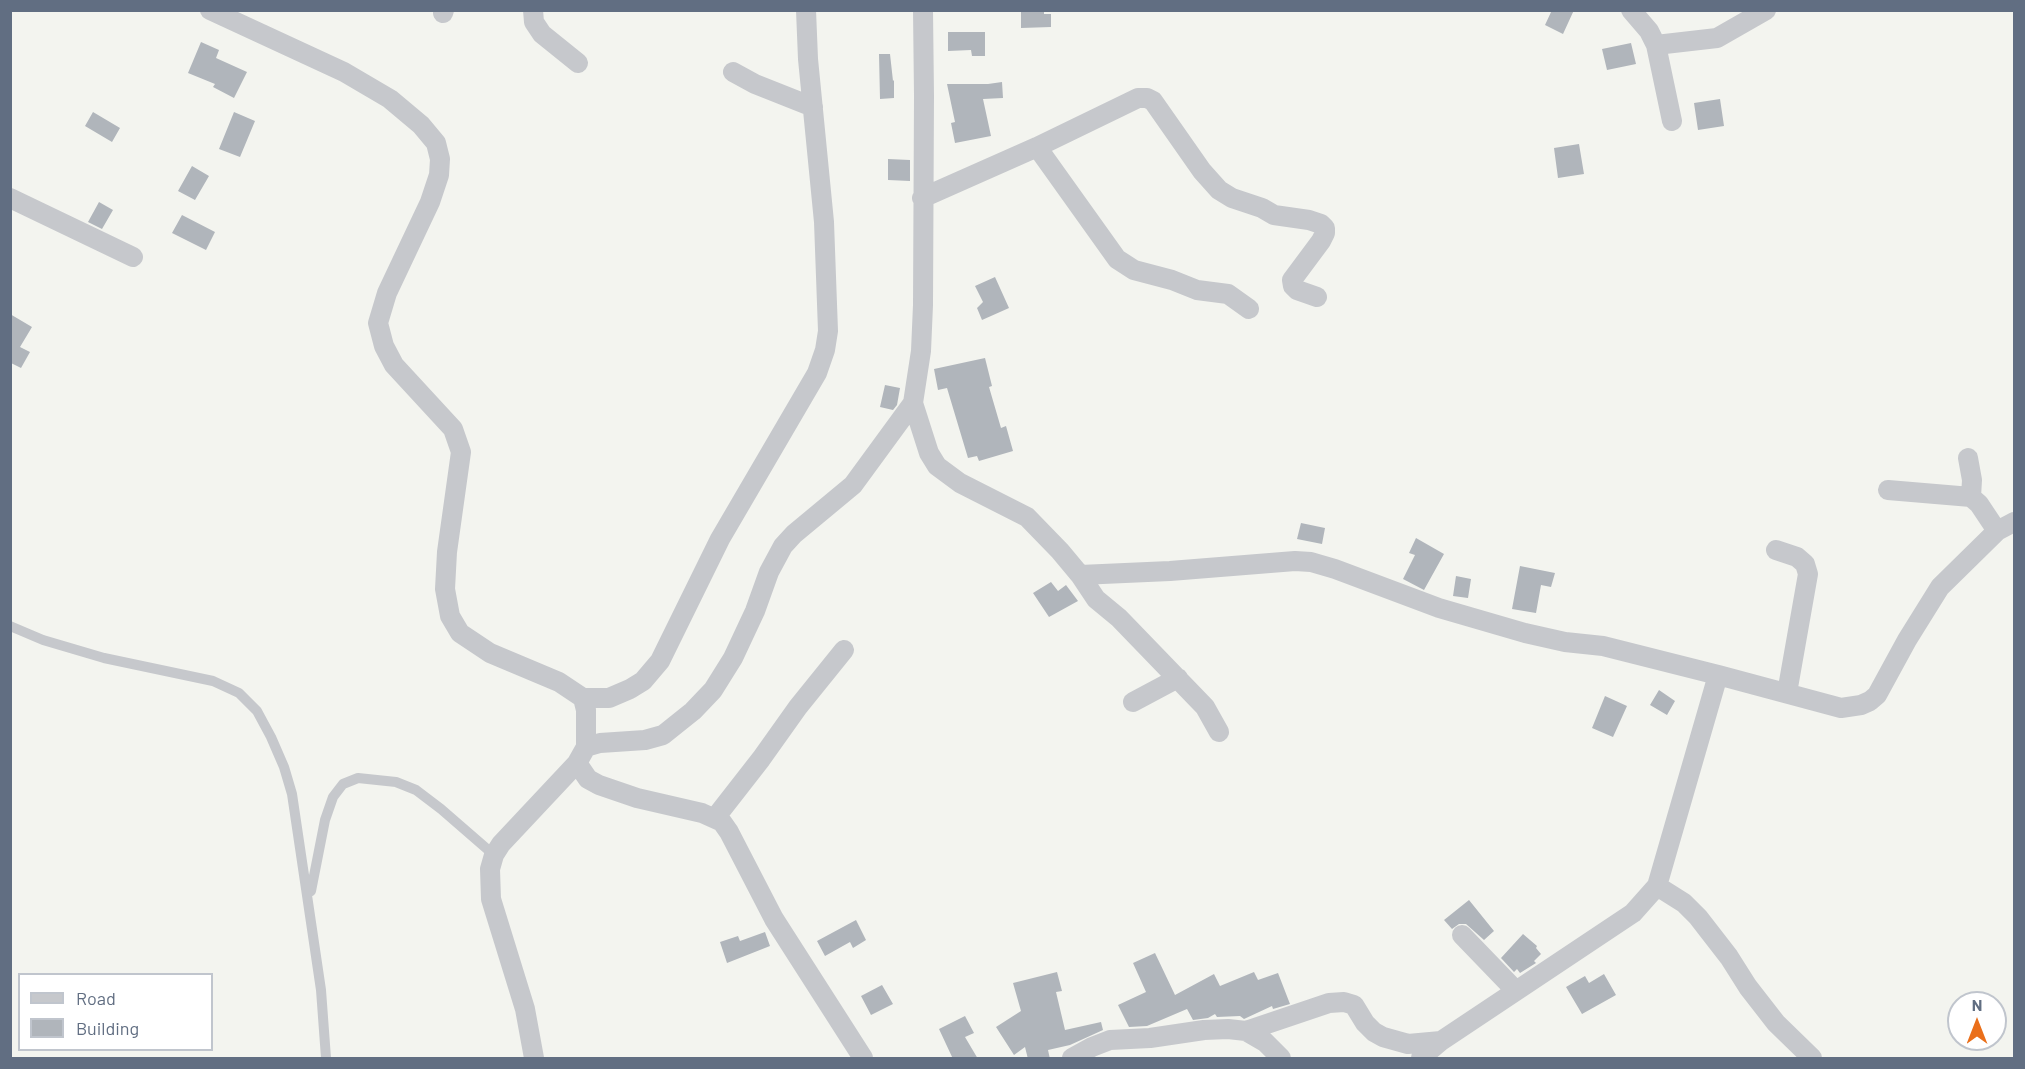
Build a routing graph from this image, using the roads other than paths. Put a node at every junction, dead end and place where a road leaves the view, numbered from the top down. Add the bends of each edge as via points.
1 (210, 10) edge
2 (533, 10) edge
3 (806, 10) edge
4 (922, 10) edge
5 (1631, 10) edge
6 (1766, 10) edge
7 (1656, 45) junction
8 (579, 63) dead end
9 (733, 72) dead end
10 (813, 107) junction
11 (1672, 121) dead end
12 (1037, 147) junction
13 (10, 198) edge
14 (922, 198) junction
15 (133, 257) dead end
16 (1317, 297) dead end
17 (1249, 309) dead end
18 (913, 404) junction
19 (1968, 458) dead end
20 (1888, 490) dead end
21 (1971, 497) junction
22 (2006, 526) edge
23 (1776, 550) dead end
24 (1080, 575) junction
25 (10, 626) edge
26 (844, 650) dead end
27 (1718, 675) junction
28 (1179, 678) junction
29 (1787, 693) junction
30 (583, 698) junction
31 (1133, 702) dead end
32 (1219, 732) dead end
33 (582, 755) junction
34 (715, 818) junction
35 (494, 855) junction
36 (1657, 886) junction
37 (309, 900) junction
38 (1461, 936) dead end
39 (1516, 991) junction
40 (1246, 1031) junction
41 (1442, 1041) junction
42 (326, 1059) edge
43 (534, 1059) edge
44 (862, 1059) edge
45 (1072, 1059) edge
46 (1281, 1059) edge
47 (1421, 1059) edge
48 (1812, 1059) edge

1 - 30 street via 344,72 390,99 436,142 440,175 387,293 378,323 394,365 453,429 461,452 447,552 445,589 450,616 460,633 490,653 559,682
2 - 8 street via 534,22 542,34
3 - 10 street
4 - 14 street
5 - 7 street
6 - 7 street via 1724,36
7 - 11 street
9 - 10 street
10 - 30 street via 824,222 828,331 817,373 720,539 660,661 644,681 630,689 609,698
12 - 14 street
12 - 16 street via 1138,98 1153,101 1219,189 1274,215 1309,220 1325,228 1321,241 1292,280 1297,290
12 - 17 street via 1117,259 1134,270 1197,290 1228,294
13 - 15 street
14 - 18 street via 921,351
18 - 24 street via 937,466 960,483 1027,517
18 - 33 street via 853,485 783,546 733,658 713,690 663,735 600,743
19 - 21 street
20 - 21 street
21 - 22 street
22 - 29 street via 1940,587 1906,640 1878,695 1861,705 1841,708
23 - 29 street via 1797,557 1808,574
24 - 27 street via 1311,562 1439,608 1525,633 1603,646
24 - 28 street via 1096,599
25 - 37 lane via 94,655 213,681 238,693 257,711 284,766
26 - 34 street
27 - 29 street
27 - 36 street
28 - 31 street
28 - 32 street via 1205,707
30 - 33 street via 586,710
33 - 34 street via 588,779 599,785
33 - 35 street
34 - 44 street via 729,832 774,919
35 - 37 lane via 416,790 396,782 358,778 343,783 333,797
35 - 43 street via 489,882 491,899 525,1009
36 - 39 street via 1633,913
36 - 48 street via 1698,917 1776,1023
37 - 42 lane
38 - 39 street
39 - 41 street
40 - 41 street via 1329,1003 1344,1002 1354,1005 1365,1023 1383,1037 1408,1044
40 - 45 street via 1204,1030 1110,1040
40 - 46 street via 1265,1042
41 - 47 street

